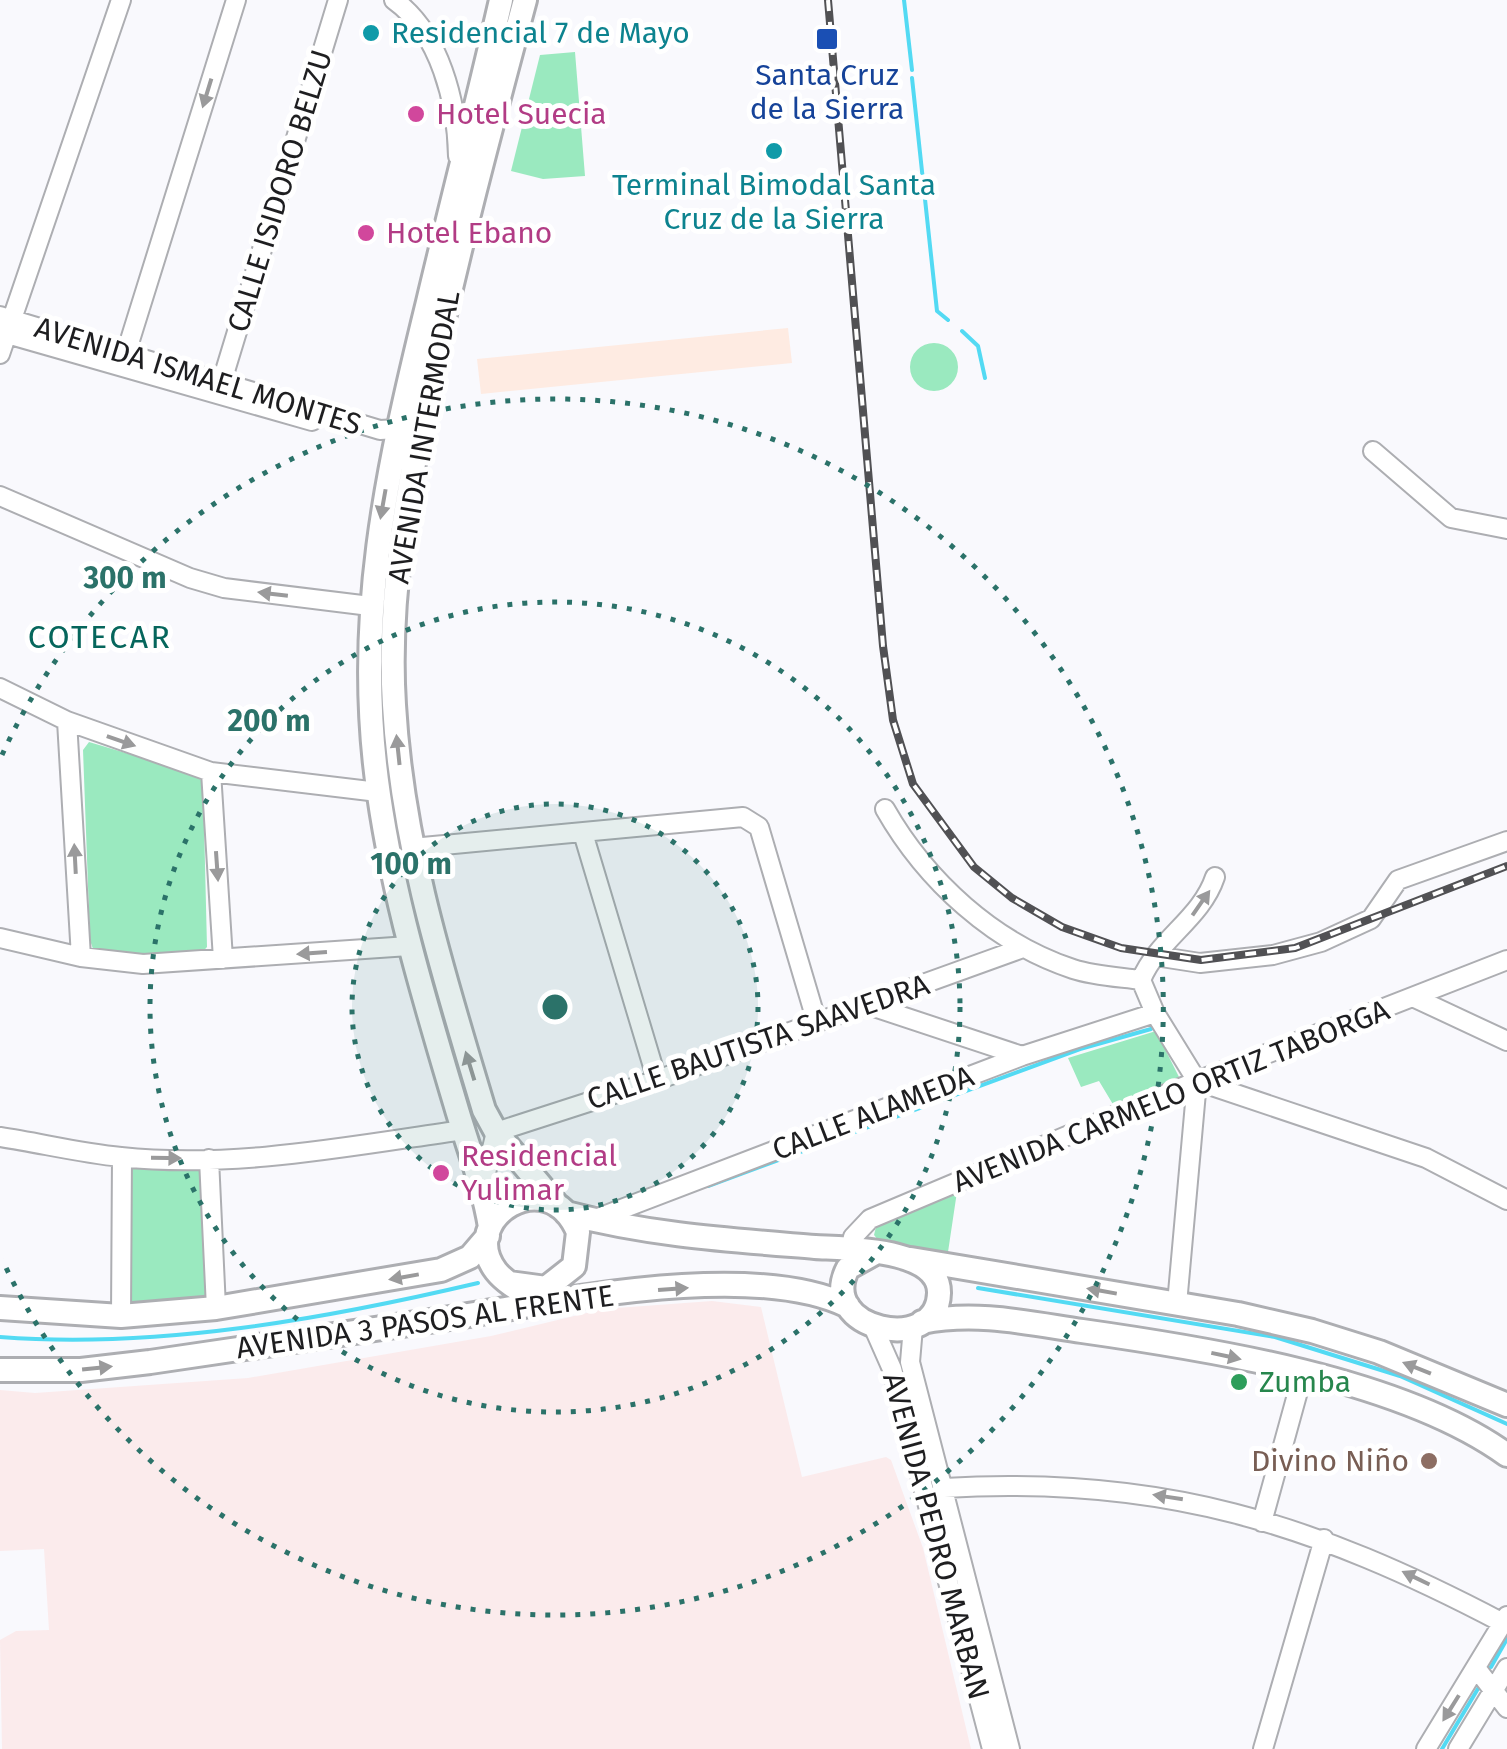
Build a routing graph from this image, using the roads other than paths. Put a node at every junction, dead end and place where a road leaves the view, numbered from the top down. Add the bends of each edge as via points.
1 (121, 0) edge
2 (236, 0) edge
3 (338, 0) edge
4 (394, 0) edge
5 (501, 0) edge
6 (525, 0) edge
7 (458, 178) junction
8 (5, 325) edge
9 (126, 353) junction
10 (0, 354) edge
11 (222, 381) junction
12 (397, 428) junction
13 (1373, 451) dead end
14 (392, 453) junction
15 (0, 496) edge
16 (1507, 529) edge
17 (370, 606) junction
18 (0, 688) edge
19 (382, 704) junction
20 (67, 721) junction
21 (211, 772) junction
22 (378, 792) junction
23 (885, 809) dead end
24 (583, 833) junction
25 (1507, 841) edge
26 (412, 848) junction
27 (1215, 877) dead end
28 (0, 938) edge
29 (409, 946) junction
30 (1020, 949) junction
31 (1156, 956) junction
32 (81, 957) junction
33 (223, 960) junction
34 (1507, 960) edge
35 (1141, 980) junction
36 (1415, 998) junction
37 (868, 1005) junction
38 (1155, 1013) junction
39 (817, 1023) junction
40 (1507, 1041) edge
41 (1022, 1056) junction
42 (657, 1080) junction
43 (1197, 1081) junction
44 (463, 1130) junction
45 (496, 1132) junction
46 (0, 1136) edge
47 (122, 1157) junction
48 (209, 1159) junction
49 (483, 1185) junction
50 (1507, 1200) edge
51 (562, 1209) junction
52 (593, 1220) junction
53 (489, 1231) junction
54 (850, 1250) junction
55 (876, 1253) junction
56 (912, 1259) junction
57 (567, 1275) junction
58 (509, 1282) junction
59 (542, 1304) junction
60 (1178, 1304) junction
61 (848, 1306) junction
62 (0, 1308) edge
63 (216, 1308) junction
64 (121, 1316) junction
65 (918, 1325) junction
66 (873, 1326) junction
67 (0, 1370) edge
68 (1303, 1373) junction
69 (1507, 1405) edge
70 (1507, 1455) edge
71 (944, 1488) junction
72 (1262, 1522) junction
73 (1324, 1539) junction
74 (1505, 1619) edge
75 (1476, 1668) junction
76 (1507, 1668) edge
77 (1492, 1692) junction
78 (1507, 1708) edge
79 (992, 1749) edge
80 (1010, 1749) edge
81 (1263, 1749) edge
82 (1426, 1749) edge
83 (1458, 1749) edge

1 - 8 street
2 -> 9 street
3 - 11 street, CALLE ISIDORO BELZU
4 - 7 street via 434,46 453,108
5 - 7 main road, AVENIDA INTERMODAL
6 - 19 main road, AVENIDA INTERMODAL via 464,231 413,469
7 - 12 main road, AVENIDA INTERMODAL
8 - 9 street, AVENIDA ISMAEL MONTES
8 - 10 street
8 - 14 street, AVENIDA ISMAEL MONTES via 378,440
9 - 11 street, AVENIDA ISMAEL MONTES
11 - 12 street, AVENIDA ISMAEL MONTES via 380,430
12 - 14 main road, AVENIDA INTERMODAL
13 - 16 street via 1452,518
14 -> 17 main road, AVENIDA INTERMODAL
17 -> 15 street via 190,578
17 - 19 main road, AVENIDA INTERMODAL
18 - 20 street
19 - 22 main road, AVENIDA INTERMODAL
26 -> 19 main road, AVENIDA INTERMODAL
20 -> 21 street
32 -> 20 street
21 - 22 street
21 -> 33 street
22 - 29 main road, AVENIDA INTERMODAL
23 - 30 street via 930,877
24 - 26 street
24 - 39 street via 753,821
24 - 42 street
25 - 31 street via 1398,880 1371,918 1320,942 1200,963
45 -> 26 main road, AVENIDA INTERMODAL via 432,943
31 -> 27 street via 1206,903
28 - 32 street
29 -> 33 street
29 - 44 main road, AVENIDA INTERMODAL
30 - 35 street via 1077,971
30 - 37 street, CALLE BAUTISTA SAAVEDRA
31 - 35 street
32 - 33 street via 144,964
34 - 36 street, AVENIDA CARMELO ORTIZ TABORGA
35 - 38 street
36 - 40 street
36 - 43 street, AVENIDA CARMELO ORTIZ TABORGA
37 - 39 street, CALLE BAUTISTA SAAVEDRA
37 - 41 street
38 - 41 street, CALLE ALAMEDA
38 - 43 street
39 - 42 street, CALLE BAUTISTA SAAVEDRA
41 - 52 street, CALLE ALAMEDA
42 - 45 street, CALLE BAUTISTA SAAVEDRA
43 - 50 street via 1426,1158
43 - 54 street, AVENIDA CARMELO ORTIZ TABORGA via 870,1219
43 - 60 street
44 - 48 street
44 - 49 main road, AVENIDA INTERMODAL
45 - 49 street
45 - 51 main road, AVENIDA INTERMODAL
46 - 47 street
47 -> 48 street
47 - 64 street
48 - 63 street
49 - 53 main road, AVENIDA INTERMODAL
51 - 52 main road
51 - 53 main road via 546,1200 519,1200 497,1215
51 - 57 main road via 579,1244
52 - 54 main road via 662,1235
53 - 58 main road via 491,1262
53 -> 63 main road, AVENIDA 3 PASOS AL FRENTE via 470,1257 441,1270
54 - 55 main road
55 - 56 main road
55 - 61 main road via 848,1268 842,1287
60 -> 56 main road
56 - 65 main road via 938,1281 937,1304
57 - 58 main road via 546,1288
57 - 59 main road
58 - 59 main road
59 -> 61 main road, AVENIDA 3 PASOS AL FRENTE via 725,1286 816,1294
67 -> 59 main road, AVENIDA 3 PASOS AL FRENTE via 150,1362
69 -> 60 main road via 1379,1352
61 - 66 main road
62 - 64 main road, AVENIDA 3 PASOS AL FRENTE
63 - 64 main road, AVENIDA 3 PASOS AL FRENTE
65 - 66 main road
65 -> 68 main road via 950,1316 1002,1319
65 - 71 street, AVENIDA PEDRO MARBAN via 910,1362
66 - 79 street, AVENIDA PEDRO MARBAN via 892,1369
68 - 70 main road via 1402,1402
68 - 72 street
72 -> 71 street via 1105,1487
71 - 80 street, AVENIDA PEDRO MARBAN
72 - 73 street
74 -> 73 street
73 - 81 street
74 - 75 street
75 - 77 street
75 -> 82 street
76 - 77 street
77 - 78 street
77 - 83 street

